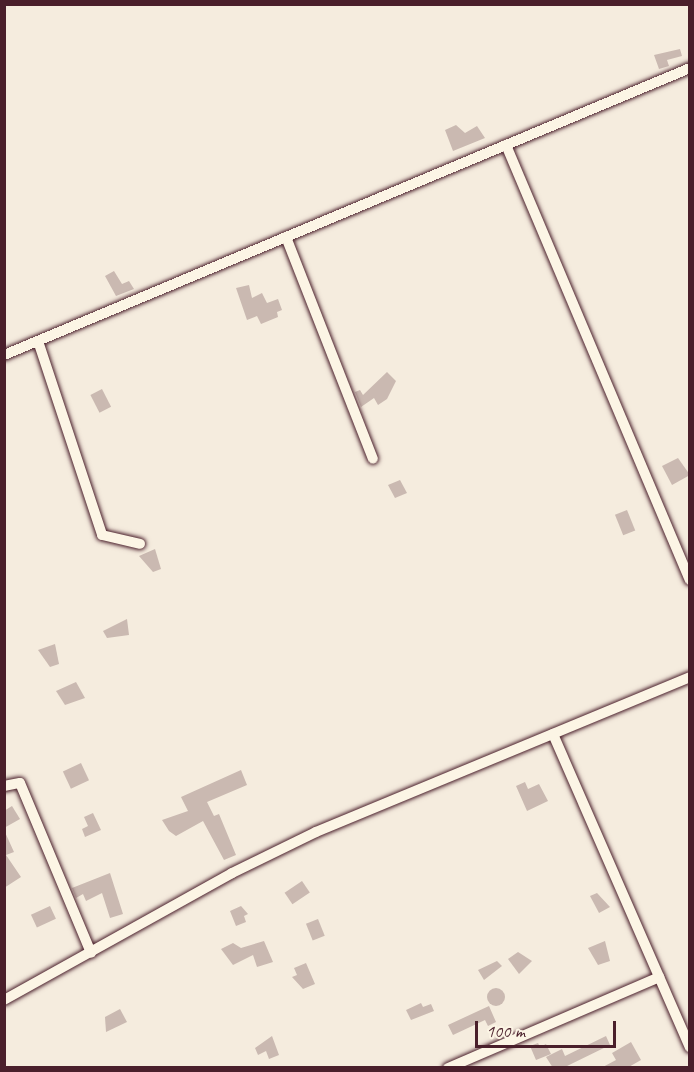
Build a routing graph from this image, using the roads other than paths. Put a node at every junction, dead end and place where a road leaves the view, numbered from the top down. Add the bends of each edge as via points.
1 (690, 68) edge
2 (506, 145) junction
3 (286, 237) junction
4 (38, 341) junction
5 (4, 356) edge
6 (373, 459) dead end
7 (140, 544) dead end
8 (690, 580) edge
9 (690, 677) edge
10 (553, 734) junction
11 (4, 786) edge
12 (91, 953) junction
13 (659, 977) junction
14 (4, 1000) edge
15 (690, 1047) edge
16 (448, 1068) edge

1 - 2 street
2 - 3 street
2 - 8 street
3 - 4 street
3 - 6 street
4 - 5 street
4 - 7 street via 102,535
9 - 10 street
10 - 12 street via 316,832 232,873
10 - 13 street
11 - 12 street via 20,783
12 - 14 street
13 - 15 street
13 - 16 street

